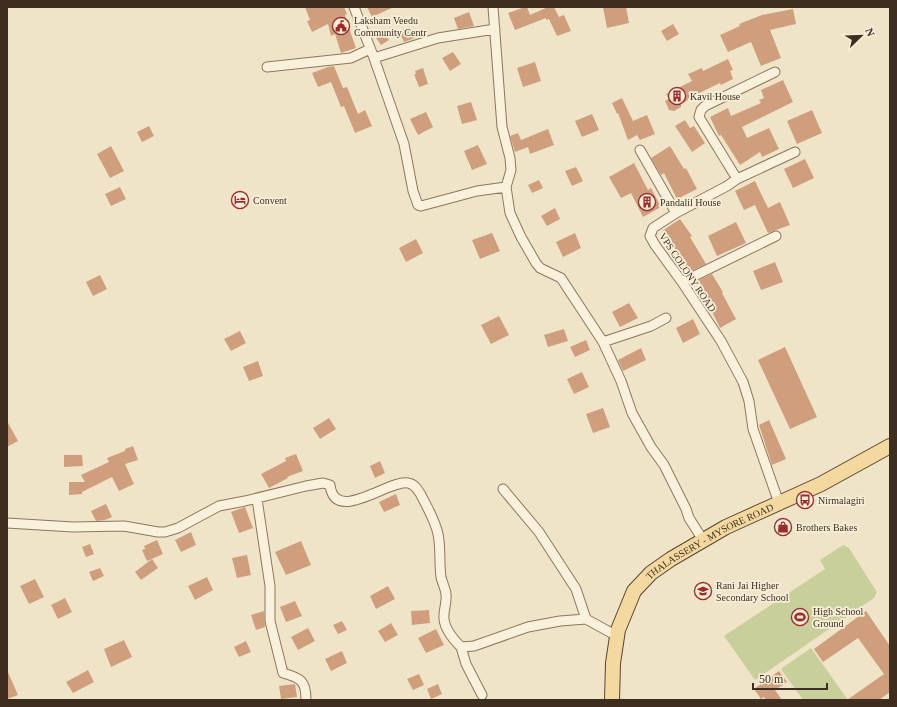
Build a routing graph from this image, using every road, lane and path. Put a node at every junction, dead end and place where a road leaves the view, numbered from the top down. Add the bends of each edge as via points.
1 (354, 7) edge
2 (493, 7) edge
3 (495, 29) junction
4 (372, 54) junction
5 (267, 67) dead end
6 (776, 72) dead end
7 (640, 150) dead end
8 (795, 152) dead end
9 (737, 179) junction
10 (506, 187) junction
11 (676, 213) junction
12 (776, 236) dead end
13 (682, 282) junction
14 (666, 318) dead end
15 (603, 342) junction
16 (890, 446) edge
17 (503, 489) dead end
18 (257, 499) junction
19 (779, 503) junction
20 (7, 523) edge
21 (703, 540) junction
22 (586, 619) junction
23 (617, 636) junction
24 (461, 647) junction
25 (482, 695) dead end
26 (306, 700) edge
27 (612, 700) edge

1 - 4 street
2 - 3 street
3 - 4 street via 438,38
3 - 10 street via 502,127 511,170
4 - 5 street
4 - 10 street via 404,144 418,205
6 - 9 street via 701,110 699,117
7 - 11 street
8 - 9 street, VPS COLONY ROAD
9 - 11 street, VPS COLONY ROAD
10 - 15 street via 510,213 536,264 560,278
11 - 13 street, VPS COLONY ROAD via 654,228 650,236
12 - 13 street
13 - 19 street, VPS COLONY ROAD via 721,341 743,382 753,429
14 - 15 street via 651,326
15 - 21 street via 622,381 632,412 650,447 664,465 689,518
16 - 19 main road, THALASSERY - MYSORE ROAD via 821,484
17 - 22 street via 544,539 576,589
18 - 20 street via 219,506 178,528 165,532 124,526 73,527
18 - 24 street via 323,483 330,485 335,498 345,501 363,499 397,483 414,485 431,515 438,534 441,577 446,594 444,619 454,640
18 - 26 street via 270,586 270,621 283,673 298,677 304,683
19 - 21 main road, THALASSERY - MYSORE ROAD
21 - 23 main road, THALASSERY - MYSORE ROAD via 651,572 634,591
22 - 23 street
22 - 24 street via 528,627 479,644
23 - 27 main road, THALASSERY - MYSORE ROAD
24 - 25 street via 466,664

